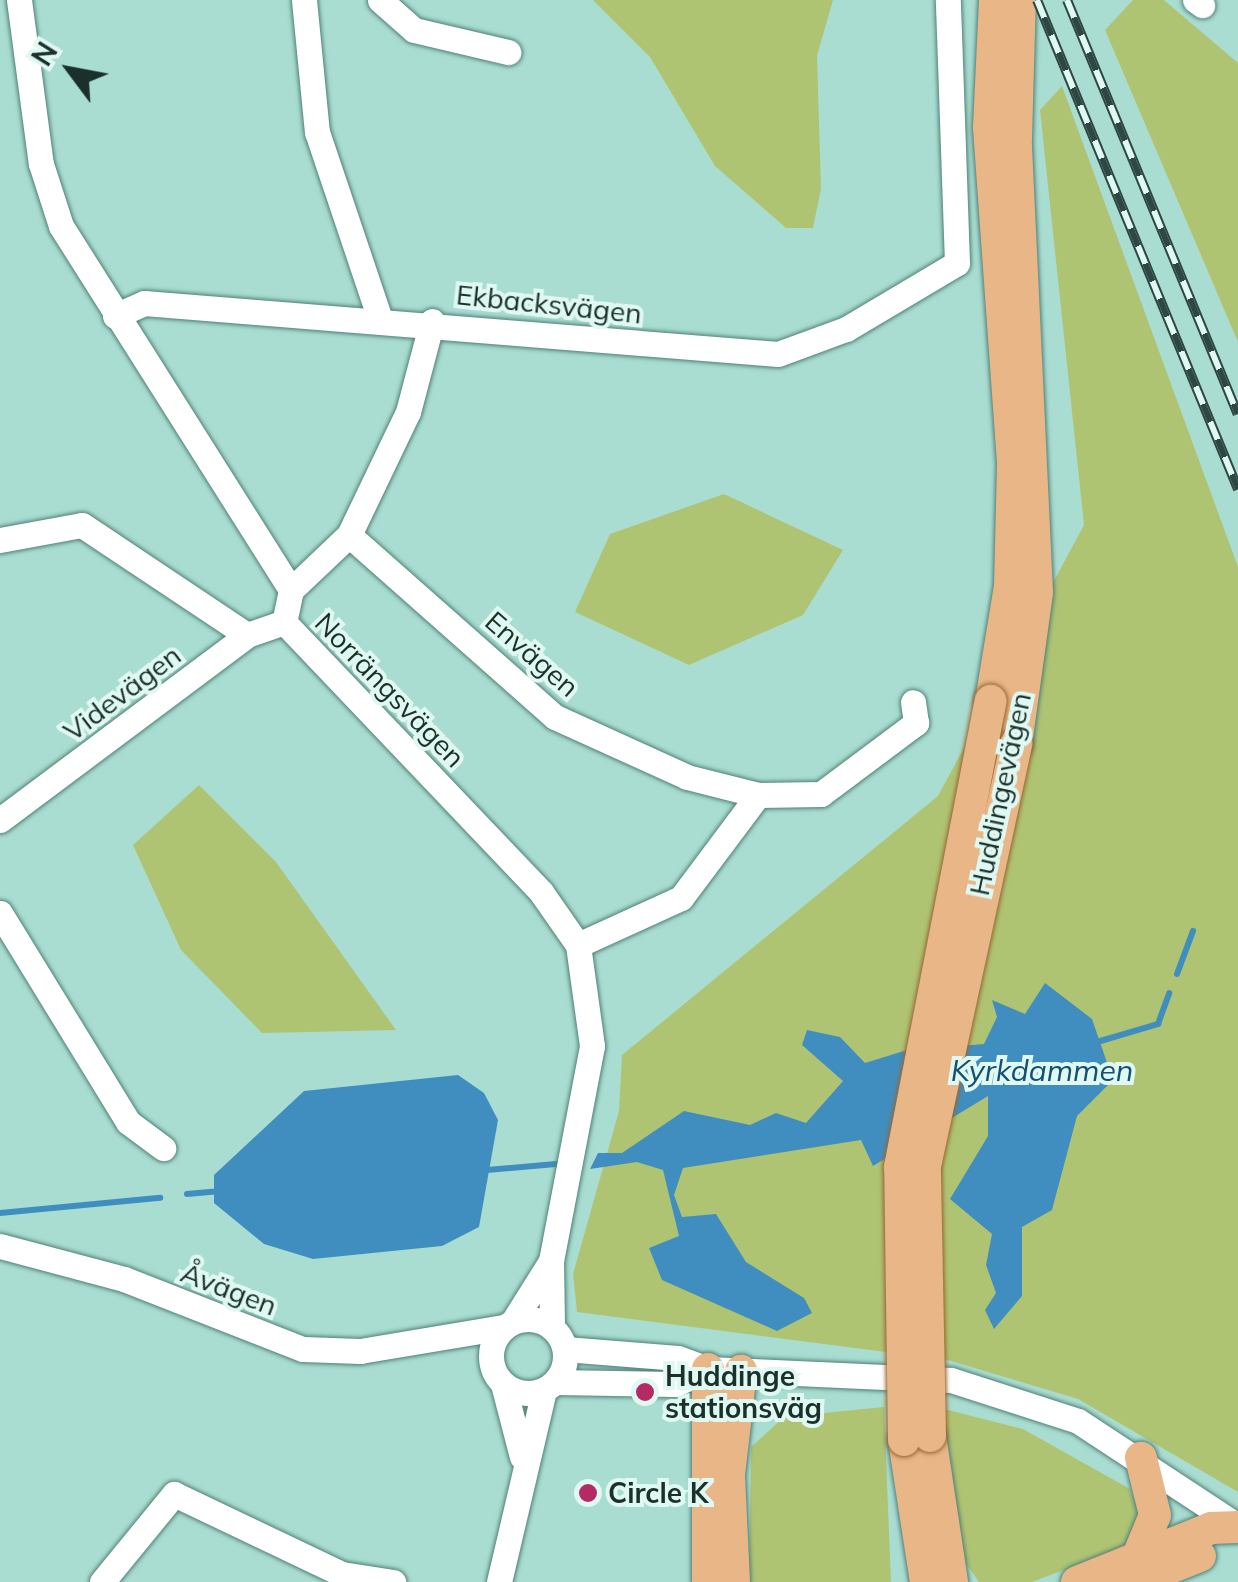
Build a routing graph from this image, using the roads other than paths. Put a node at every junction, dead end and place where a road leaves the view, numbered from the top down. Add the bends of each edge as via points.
1 (19, 0) edge
2 (304, 0) edge
3 (380, 0) edge
4 (948, 0) edge
5 (996, 0) edge
6 (1020, 0) edge
7 (508, 52) dead end
8 (1003, 133) junction
9 (115, 316) junction
10 (380, 319) junction
11 (432, 321) junction
12 (348, 535) junction
13 (0, 540) edge
14 (290, 590) junction
15 (284, 622) junction
16 (248, 635) junction
17 (913, 702) dead end
18 (758, 795) junction
19 (0, 820) edge
20 (0, 913) edge
21 (578, 945) junction
22 (163, 1148) dead end
23 (0, 1246) edge
24 (551, 1261) junction
25 (509, 1324) junction
26 (558, 1338) junction
27 (441, 1341) junction
28 (708, 1369) junction
29 (741, 1371) junction
30 (498, 1379) junction
31 (550, 1386) junction
32 (917, 1438) junction
33 (522, 1457) junction
34 (1140, 1458) junction
35 (1238, 1527) edge
36 (1136, 1569) edge
37 (940, 1578) edge
38 (102, 1582) edge
39 (393, 1582) edge
40 (499, 1582) edge
41 (708, 1582) edge
42 (734, 1582) edge
43 (1077, 1582) edge

1 - 9 street, Norrängsvägen via 41,164 61,226
2 - 10 street via 317,132
3 - 7 street via 414,30
4 - 11 street, Ekbacksvägen via 957,264 846,329 778,354
5 - 8 main road, Huddingevägen
6 - 8 main road, Huddingevägen
8 - 32 main road, Huddingevägen, bridge via 1010,586 905,1130 896,1273
8 - 32 main road, Huddingevägen, bridge via 1037,592 1016,744 925,1166
9 - 10 street, Ekbacksvägen via 144,302
9 - 14 street, Norrängsvägen
10 - 11 street, Ekbacksvägen
11 - 12 street via 408,412
12 - 14 street
12 - 18 street, Envägen via 555,717 687,777
13 - 16 street via 82,525
14 - 15 street, Norrängsvägen
15 - 16 street, Videvägen
15 - 21 street, Norrängsvägen via 541,892
16 - 19 street, Videvägen
17 - 18 street, Envägen via 916,722 820,794
18 - 21 street via 681,898
20 - 22 street via 128,1122
21 - 24 street, Norrängsvägen via 592,1046
23 - 27 street, Åvägen via 124,1279 302,1350
24 - 25 street, Norrängsvägen
24 - 26 street, Norrängsvägen
25 - 26 street
25 - 27 street, Åvägen
25 - 30 street via 490,1348
26 - 28 street
26 - 31 street, Norrängsvägen
27 - 30 street
28 - 29 street
28 - 31 street via 675,1384
28 - 41 main road
29 - 34 street via 951,1380 1078,1421
29 - 42 main road via 730,1474
30 - 31 street
30 - 33 street
31 - 33 street
32 - 37 main road, Huddingevägen
33 - 40 street
34 - 35 street
34 - 36 main road via 1155,1515
35 - 36 main road via 1212,1552
36 - 43 main road
38 - 39 street via 174,1494 342,1574

